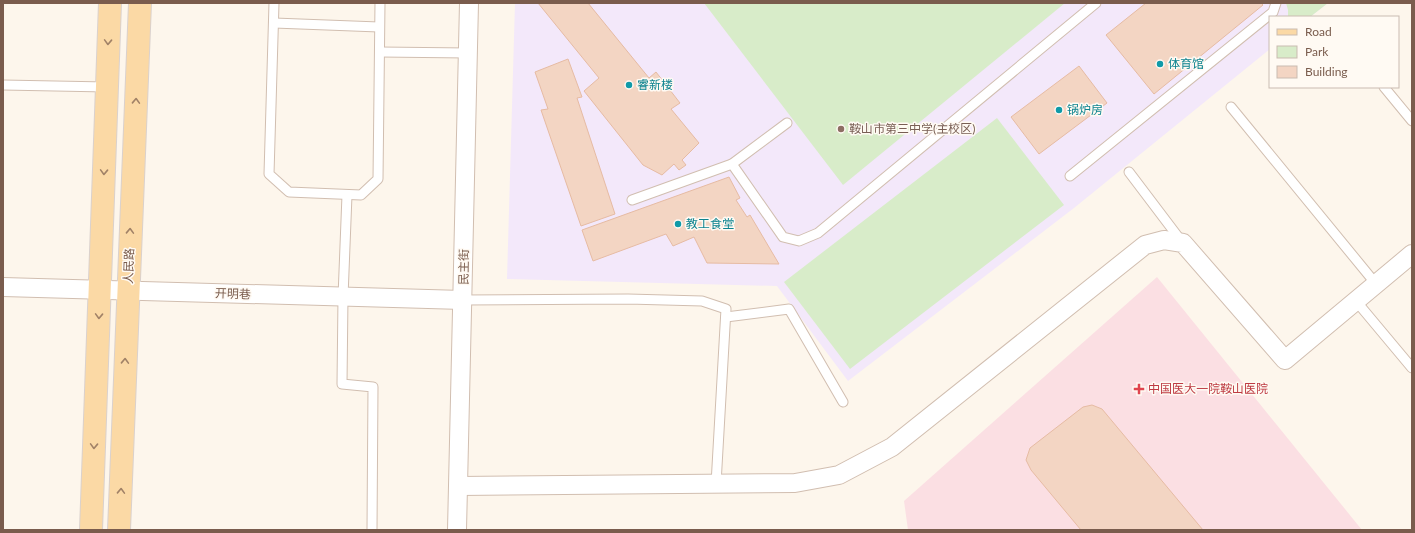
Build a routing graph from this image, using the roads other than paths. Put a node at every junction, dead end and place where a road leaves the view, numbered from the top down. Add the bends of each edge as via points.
1 (110, 3) edge
2 (140, 3) edge
3 (274, 3) edge
4 (380, 3) edge
5 (469, 3) edge
6 (1096, 3) edge
7 (1276, 3) edge
8 (274, 23) junction
9 (379, 27) junction
10 (380, 52) junction
11 (468, 53) junction
12 (3, 84) edge
13 (107, 87) junction
14 (1385, 88) edge
15 (1231, 107) dead end
16 (1412, 121) edge
17 (787, 123) dead end
18 (732, 164) junction
19 (1129, 172) dead end
20 (1070, 176) dead end
21 (347, 195) junction
22 (632, 200) dead end
23 (1183, 243) junction
24 (1412, 254) edge
25 (1376, 284) junction
26 (3, 287) edge
27 (100, 290) junction
28 (128, 291) junction
29 (343, 297) junction
30 (463, 300) junction
31 (1356, 301) junction
32 (726, 317) junction
33 (1412, 368) edge
34 (843, 402) dead end
35 (716, 484) junction
36 (458, 486) junction
37 (91, 530) edge
38 (119, 530) edge
39 (372, 530) edge
40 (457, 530) edge

1 -> 13 main road
28 -> 2 main road, 人民路
3 - 8 lane
4 - 9 lane
5 - 11 street, 民主街
6 - 18 lane via 818,233 799,241 783,237
7 - 20 lane via 1273,12
8 - 9 lane
8 - 21 lane via 269,174 290,192
9 - 10 lane
10 - 11 lane
10 - 21 lane via 378,179 361,196
11 - 30 street, 民主街
12 - 13 lane
13 -> 27 main road
14 - 16 lane
15 - 25 lane
17 - 18 lane
18 - 22 lane
19 - 23 lane
21 - 29 lane
23 - 31 street via 1285,360
23 - 35 street via 1164,240 1144,245 892,447 839,474 795,483
24 - 25 street
25 - 31 street
26 - 27 street, 开明巷
27 - 28 street, 开明巷
27 -> 37 main road
28 - 29 street, 开明巷
38 -> 28 main road, 人民路
29 - 30 street, 开明巷
29 - 39 lane via 342,384 374,387
30 - 32 lane via 702,301 726,309
30 - 36 street, 民主街
31 - 33 lane
32 - 34 lane via 788,309
32 - 35 lane
35 - 36 street
36 - 40 street, 民主街

